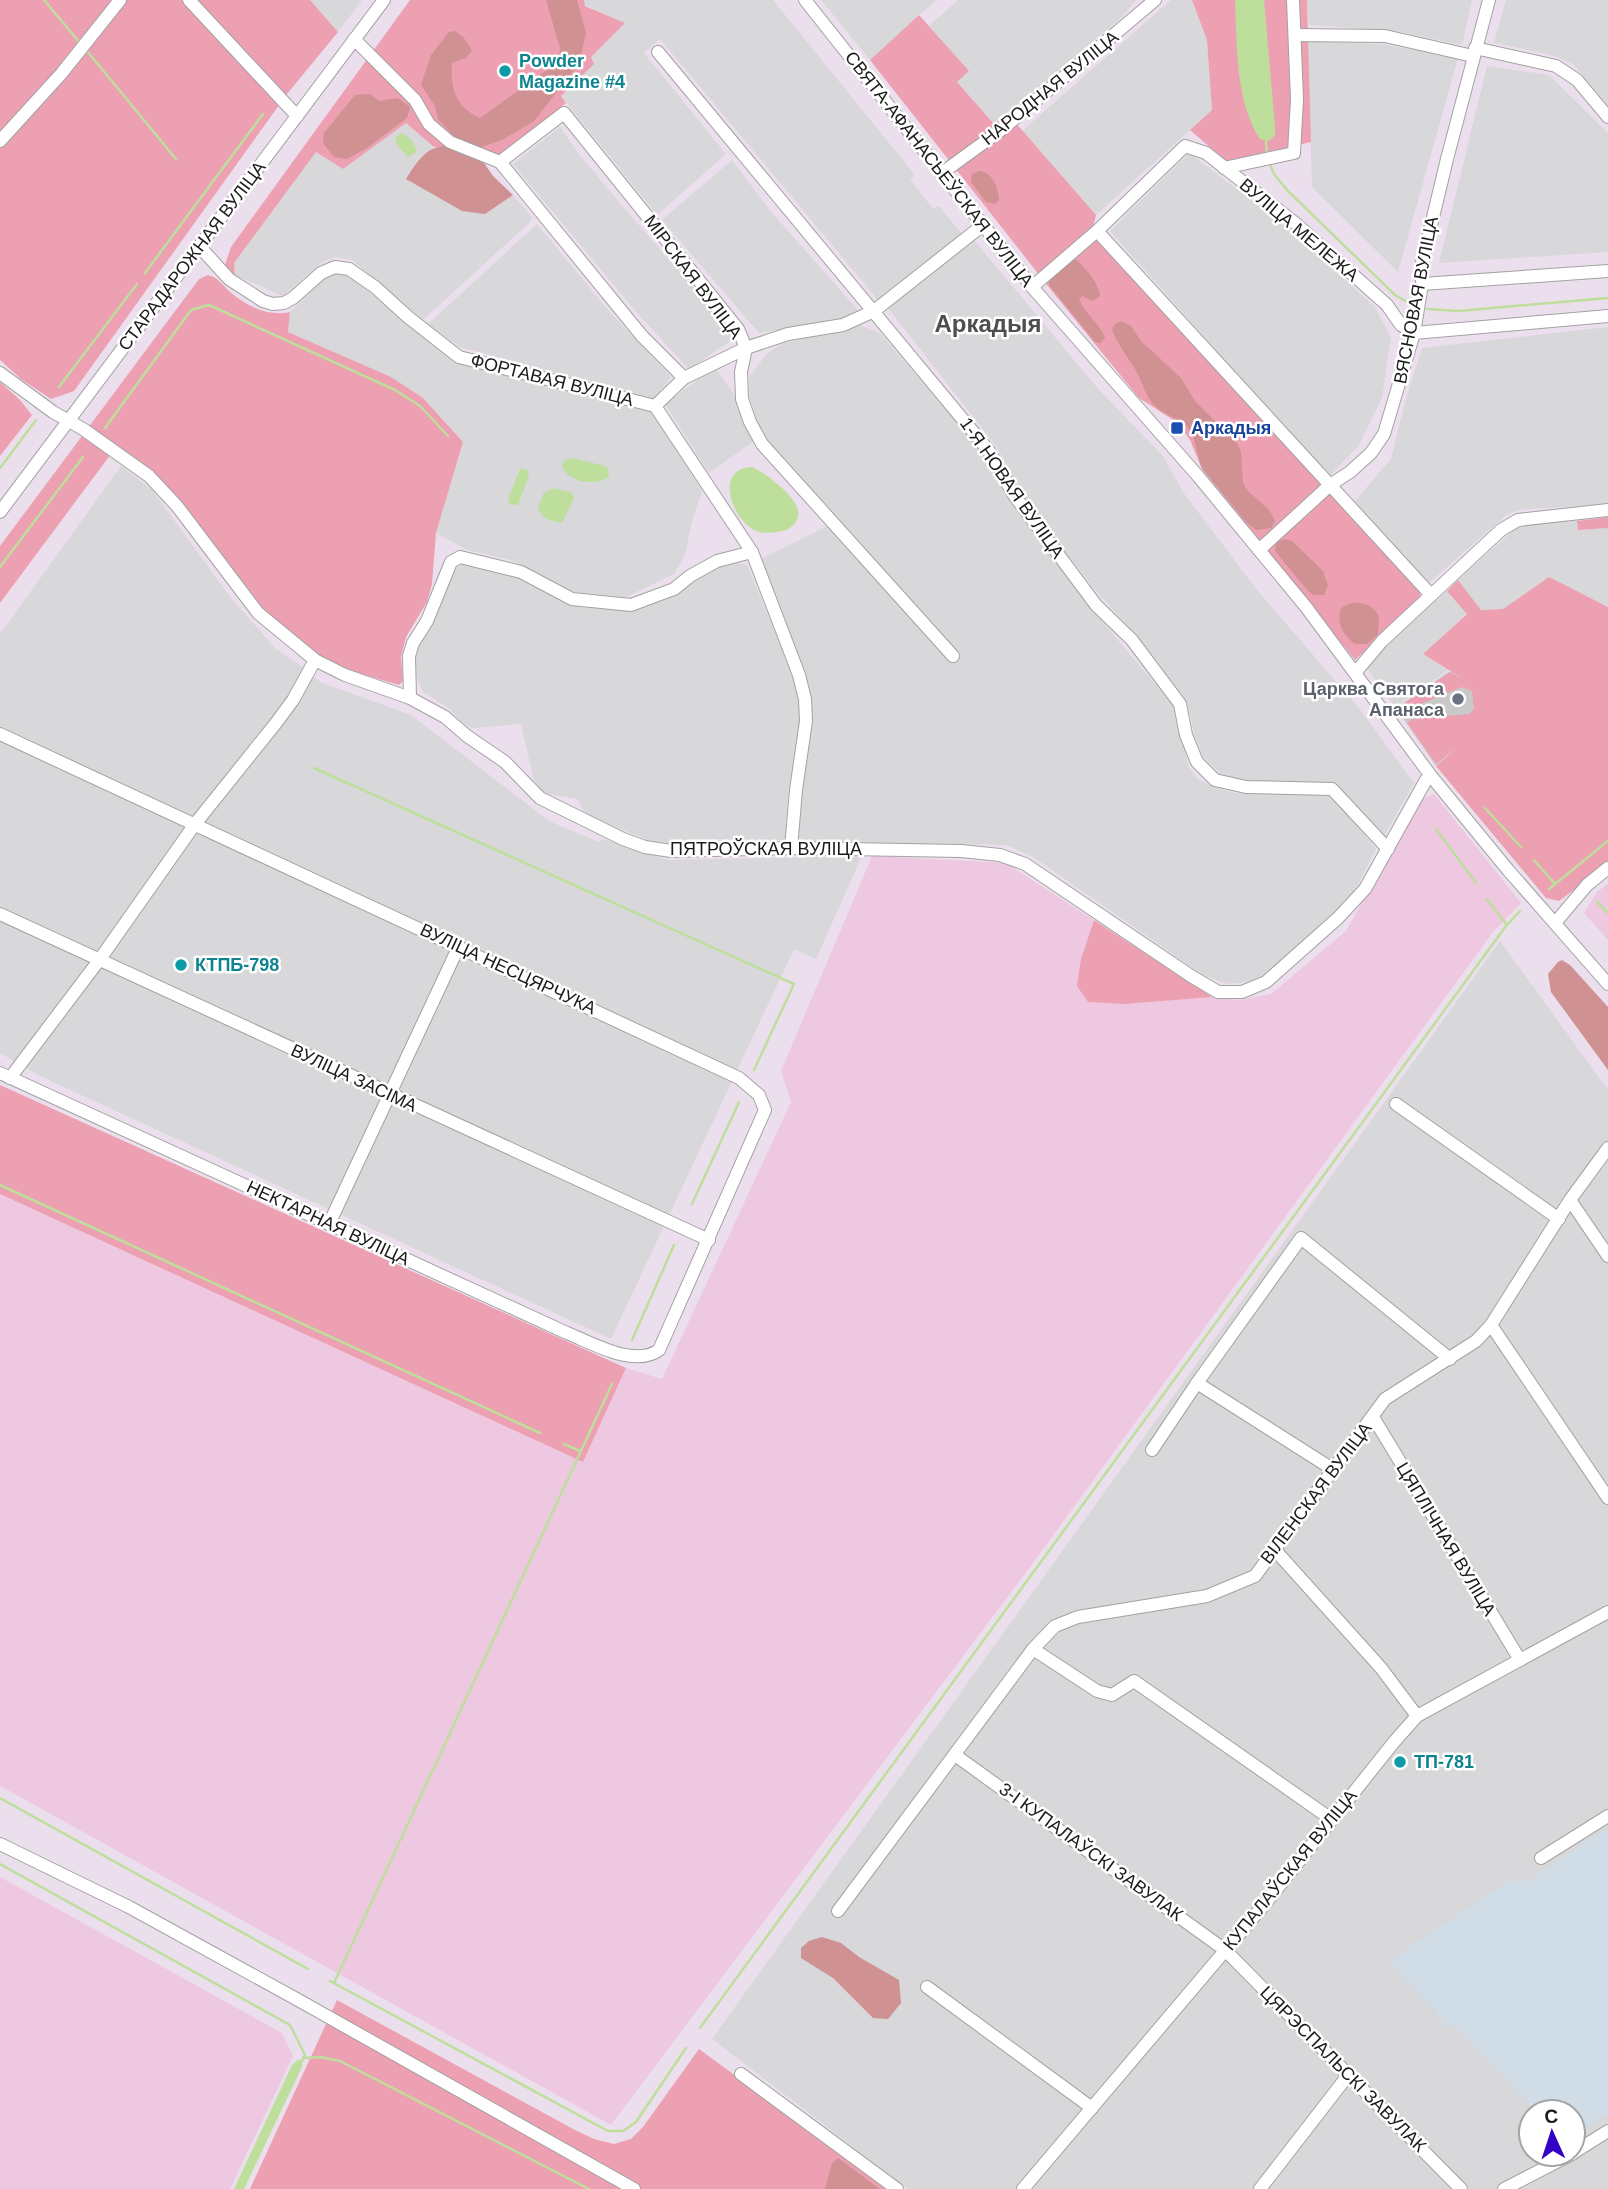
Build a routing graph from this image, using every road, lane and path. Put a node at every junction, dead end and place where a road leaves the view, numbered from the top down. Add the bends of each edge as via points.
1 (120, 0) edge
2 (189, 0) edge
3 (384, 0) edge
4 (805, 0) edge
5 (1155, 0) edge
6 (1293, 0) edge
7 (1489, 0) edge
8 (1295, 35) junction
9 (354, 39) junction
10 (658, 52) dead end
11 (1474, 52) junction
12 (297, 116) junction
13 (1608, 117) edge
14 (0, 141) edge
15 (500, 162) junction
16 (1224, 168) junction
17 (942, 173) junction
18 (983, 225) junction
19 (1097, 232) junction
20 (200, 247) junction
21 (1608, 271) edge
22 (1423, 284) junction
23 (1032, 286) junction
24 (874, 312) junction
25 (1608, 316) edge
26 (1414, 333) junction
27 (746, 348) junction
28 (0, 373) edge
29 (684, 378) junction
30 (655, 406) junction
31 (68, 421) junction
32 (1330, 485) junction
33 (1608, 510) edge
34 (0, 512) edge
35 (1259, 550) junction
36 (752, 552) junction
37 (1431, 595) junction
38 (953, 656) dead end
39 (315, 660) junction
40 (1355, 673) junction
41 (410, 698) junction
42 (0, 734) edge
43 (1432, 776) junction
44 (195, 824) junction
45 (791, 848) junction
46 (1388, 849) junction
47 (1608, 869) edge
48 (0, 914) edge
49 (1555, 923) junction
50 (459, 946) junction
51 (100, 959) junction
52 (1608, 984) edge
53 (5, 1075) edge
54 (390, 1095) junction
55 (1396, 1104) dead end
56 (1608, 1148) edge
57 (1570, 1200) junction
58 (1559, 1219) junction
59 (330, 1224) junction
60 (709, 1240) junction
61 (1608, 1256) edge
62 (1491, 1325) junction
63 (659, 1349) joint
64 (1450, 1359) junction
65 (1197, 1383) junction
66 (1373, 1418) junction
67 (1152, 1450) dead end
68 (1334, 1470) junction
69 (1608, 1498) edge
70 (1275, 1550) junction
71 (1608, 1612) edge
72 (1034, 1649) junction
73 (1520, 1660) junction
74 (1417, 1716) junction
75 (955, 1755) junction
76 (1608, 1816) edge
77 (1331, 1819) junction
78 (0, 1844) edge
79 (1541, 1858) dead end
80 (838, 1911) dead end
81 (1225, 1950) junction
82 (927, 1987) dead end
83 (741, 2074) dead end
84 (1349, 2074) junction
85 (1092, 2108) junction
86 (1608, 2131) edge
87 (1587, 2145) edge
88 (1545, 2168) edge
89 (634, 2189) edge
90 (897, 2189) edge
91 (1023, 2189) edge
92 (1260, 2189) edge
93 (1461, 2189) edge
94 (1504, 2189) edge

1 - 14 street
2 - 12 street
3 - 9 street, СТАРАДАРОЖНАЯ ВУЛІЦА
4 - 17 street, СВЯТА-АФАНАСЬЕЎСКАЯ ВУЛІЦА
5 - 17 street, НАРОДНАЯ ВУЛІЦА via 1001,130
6 - 8 street
7 - 11 street, ВЯСНОВАЯ ВУЛІЦА
8 - 11 street via 1385,36
8 - 16 street via 1294,153
9 - 12 street, СТАРАДАРОЖНАЯ ВУЛІЦА
9 - 15 street via 450,142
10 - 24 street, 1-Я НОВАЯ ВУЛІЦА
11 - 13 street via 1556,66 1577,80
11 - 22 street, ВЯСНОВАЯ ВУЛІЦА via 1422,263
12 - 20 street, СТАРАДАРОЖНАЯ ВУЛІЦА
15 - 27 street, МІРСКАЯ ВУЛІЦА via 564,113 738,329
15 - 29 street via 642,336
16 - 19 street, ВУЛІЦА МЕЛЕЖА via 1206,153 1185,146
16 - 26 street, ВУЛІЦА МЕЛЕЖА via 1295,223
17 - 18 street, СВЯТА-АФАНАСЬЕЎСКАЯ ВУЛІЦА
18 - 23 street, СВЯТА-АФАНАСЬЕЎСКАЯ ВУЛІЦА
18 - 24 street
19 - 23 street, ВУЛІЦА МЕЛЕЖА
19 - 32 street
20 - 30 street, ФОРТАВАЯ ВУЛІЦА via 229,279 263,301 284,303 321,273 335,267 349,269 458,357
20 - 31 street, СТАРАДАРОЖНАЯ ВУЛІЦА
21 - 22 street
22 - 26 street, ВЯСНОВАЯ ВУЛІЦА
23 - 35 street, СВЯТА-АФАНАСЬЕЎСКАЯ ВУЛІЦА
24 - 27 street via 843,325 788,334
24 - 46 street, 1-Я НОВАЯ ВУЛІЦА via 989,450 1014,495 1096,605 1157,672 1180,704 1197,762 1214,780 1232,786 1332,789
25 - 26 street
26 - 32 street, ВЯСНОВАЯ ВУЛІЦА via 1384,434 1371,453
27 - 29 street
27 - 38 street, МІРСКАЯ ВУЛІЦА via 742,399 762,444
28 - 31 street, ПЯТРОЎСКАЯ ВУЛІЦА
29 - 30 street
30 - 36 street, ФОРТАВАЯ ВУЛІЦА
31 - 34 street, СТАРАДАРОЖНАЯ ВУЛІЦА
31 - 39 street, ПЯТРОЎСКАЯ ВУЛІЦА via 149,475 258,612
32 - 35 street, ВЯСНОВАЯ ВУЛІЦА
32 - 37 street
33 - 37 street via 1518,520 1501,530
35 - 40 street, СВЯТА-АФАНАСЬЕЎСКАЯ ВУЛІЦА
36 - 41 street via 718,561 674,589 631,606 572,599 521,572 460,557 451,562 413,643
36 - 45 street, ФОРТАВАЯ ВУЛІЦА via 805,699
37 - 40 street via 1381,641
39 - 41 street, ПЯТРОЎСКАЯ ВУЛІЦА via 345,676
39 - 44 street via 293,700
40 - 43 street, СВЯТА-АФАНАСЬЕЎСКАЯ ВУЛІЦА
41 - 45 street, ПЯТРОЎСКАЯ ВУЛІЦА via 445,717 505,762 540,798 623,839 671,851
42 - 44 street, ВУЛІЦА НЕСЦЯРЧУКА
43 - 46 street, ПЯТРОЎСКАЯ ВУЛІЦА
43 - 49 street, СВЯТА-АФАНАСЬЕЎСКАЯ ВУЛІЦА
44 - 50 street, ВУЛІЦА НЕСЦЯРЧУКА
44 - 51 street
45 - 46 street, ПЯТРОЎСКАЯ ВУЛІЦА via 1000,855 1025,864 1219,992 1242,992 1266,982 1290,962 1365,889
47 - 49 street via 1587,884
48 - 51 street, ВУЛІЦА ЗАСІМА
49 - 52 street, СВЯТА-АФАНАСЬЕЎСКАЯ ВУЛІЦА
50 - 54 street
50 - 60 street, ВУЛІЦА НЕСЦЯРЧУКА via 739,1078 759,1095 765,1110
51 - 53 street
51 - 54 street, ВУЛІЦА ЗАСІМА
53 - 59 street, НЕКТАРНАЯ ВУЛІЦА
54 - 59 street
54 - 60 street, ВУЛІЦА ЗАСІМА
55 - 58 street
56 - 57 street, ВІЛЕНСКАЯ ВУЛІЦА
57 - 58 street, ВІЛЕНСКАЯ ВУЛІЦА
57 - 61 street
58 - 62 street, ВІЛЕНСКАЯ ВУЛІЦА
59 - 63 street, НЕКТАРНАЯ ВУЛІЦА via 604,1348 634,1356 647,1356
60 - 63 street, ВУЛІЦА НЕСЦЯРЧУКА
62 - 64 street, ВІЛЕНСКАЯ ВУЛІЦА
62 - 69 street
64 - 65 street via 1301,1238
64 - 66 street, ВІЛЕНСКАЯ ВУЛІЦА via 1385,1399
65 - 67 street
65 - 68 street
66 - 68 street, ВІЛЕНСКАЯ ВУЛІЦА
66 - 73 street, ЦЯПЛІЧНАЯ ВУЛІЦА
68 - 70 street, ВІЛЕНСКАЯ ВУЛІЦА
70 - 72 street, ВІЛЕНСКАЯ ВУЛІЦА via 1255,1576 1207,1596 1078,1617 1055,1626
70 - 74 street via 1381,1668
71 - 73 street, КУПАЛАЎСКАЯ ВУЛІЦА
72 - 75 street, ВІЛЕНСКАЯ ВУЛІЦА
72 - 77 street via 1097,1691 1112,1695 1134,1681
73 - 74 street, КУПАЛАЎСКАЯ ВУЛІЦА
74 - 77 street, КУПАЛАЎСКАЯ ВУЛІЦА
75 - 80 street, ВІЛЕНСКАЯ ВУЛІЦА
75 - 81 street, 3-І КУПАЛАЎСКІ ЗАВУЛАК
76 - 79 street
77 - 81 street, КУПАЛАЎСКАЯ ВУЛІЦА
78 - 89 street via 166,1927
81 - 84 street, ЦЯРЭСПАЛЬСКІ ЗАВУЛАК
81 - 85 street, КУПАЛАЎСКАЯ ВУЛІЦА
82 - 85 street
83 - 90 street
84 - 92 street
84 - 93 street, ЦЯРЭСПАЛЬСКІ ЗАВУЛАК
85 - 91 street, КУПАЛАЎСКАЯ ВУЛІЦА
86 - 87 street
88 - 94 street

